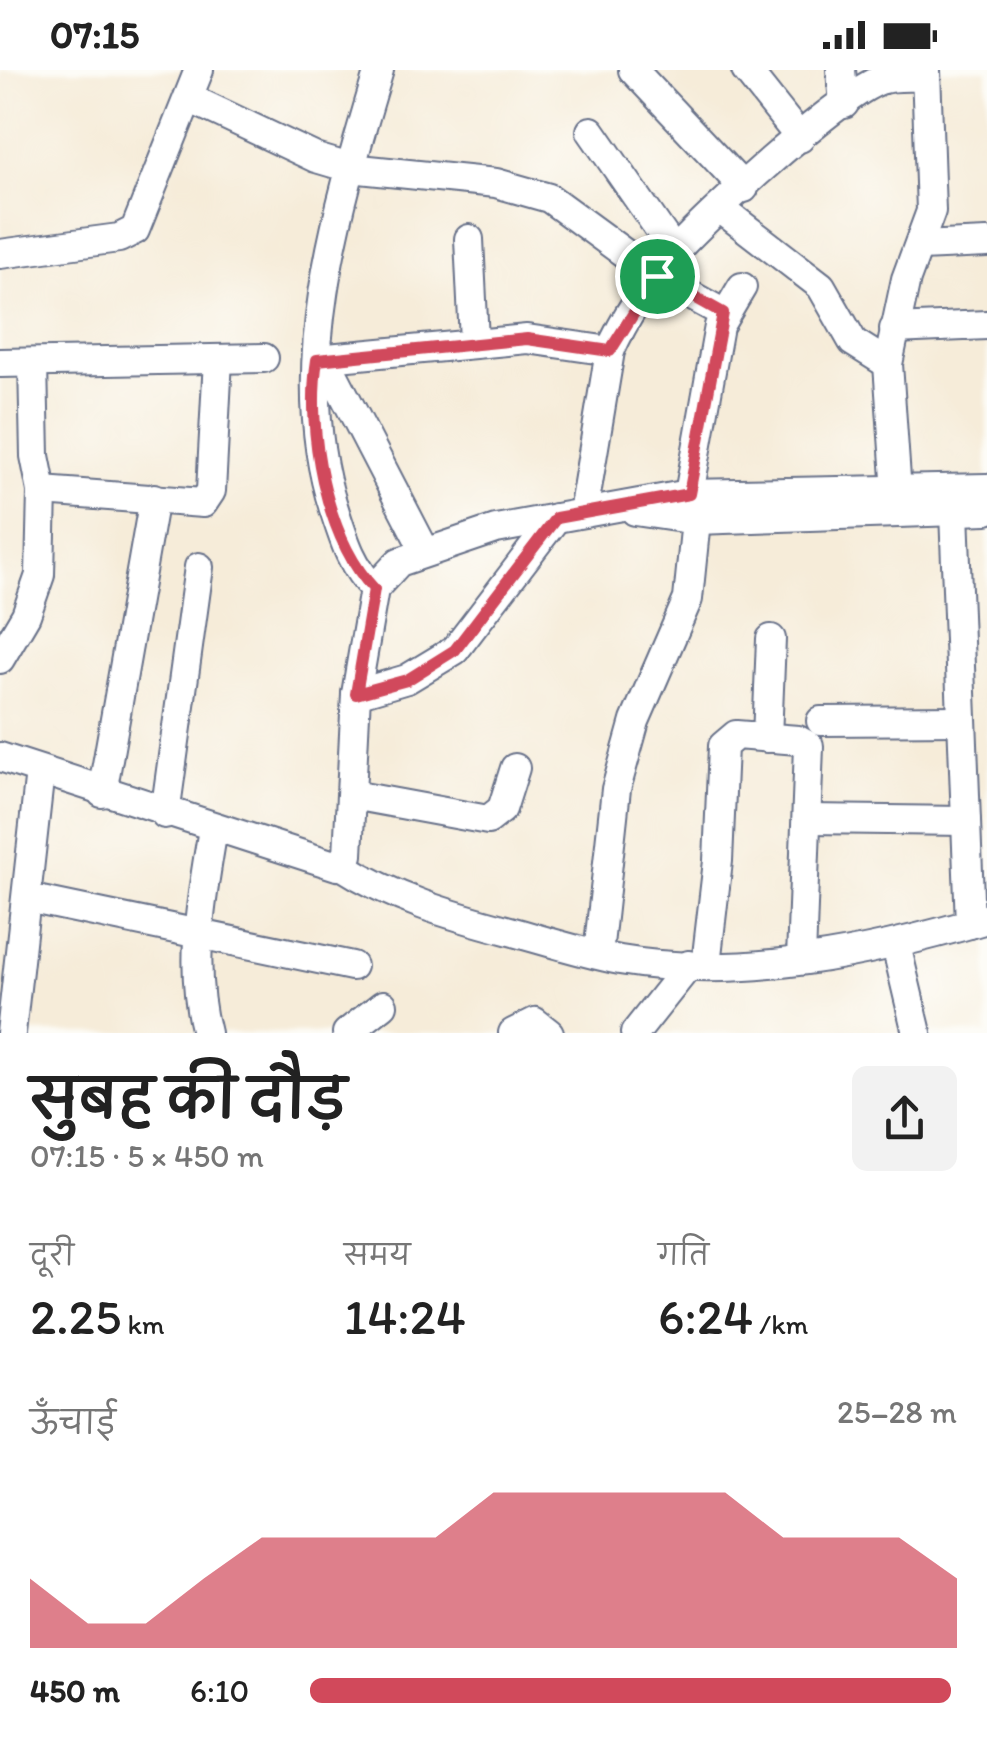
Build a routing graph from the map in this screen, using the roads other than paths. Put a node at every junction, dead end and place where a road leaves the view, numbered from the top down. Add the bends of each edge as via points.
1 (199, 70) edge
2 (379, 70) edge
3 (633, 70) edge
4 (746, 70) edge
5 (841, 70) edge
6 (926, 74) edge
7 (189, 98) junction
8 (844, 104) junction
9 (592, 131) dead end
10 (800, 138) junction
11 (350, 168) junction
12 (744, 188) junction
13 (722, 209) junction
14 (469, 238) dead end
15 (987, 243) edge
16 (920, 246) junction
17 (674, 252) junction
18 (0, 254) edge
19 (657, 276) junction
20 (742, 287) dead end
21 (723, 313) junction
22 (987, 325) edge
23 (894, 329) junction
24 (474, 341) junction
25 (610, 351) junction
26 (264, 358) dead end
27 (218, 359) junction
28 (321, 359) junction
29 (0, 362) edge
30 (33, 363) junction
31 (888, 364) junction
32 (987, 488) edge
33 (42, 491) junction
34 (896, 493) junction
35 (154, 498) junction
36 (692, 507) junction
37 (987, 510) edge
38 (954, 512) junction
39 (570, 516) junction
40 (425, 550) junction
41 (199, 568) dead end
42 (374, 589) junction
43 (13, 608) edge
44 (771, 639) dead end
45 (0, 659) edge
46 (356, 694) junction
47 (962, 720) junction
48 (821, 721) dead end
49 (768, 738) junction
50 (0, 757) edge
51 (515, 768) dead end
52 (40, 771) junction
53 (102, 793) junction
54 (352, 795) junction
55 (166, 814) junction
56 (808, 819) junction
57 (966, 822) junction
58 (213, 829) junction
59 (341, 865) junction
60 (27, 898) junction
61 (979, 921) edge
62 (197, 932) junction
63 (896, 945) junction
64 (598, 954) junction
65 (800, 958) junction
66 (698, 965) junction
67 (352, 966) dead end
68 (383, 1005) dead end
69 (202, 1032) edge
70 (6, 1033) edge
71 (347, 1033) edge
72 (514, 1033) edge
73 (550, 1033) edge
74 (635, 1033) edge
75 (917, 1033) edge

1 - 7 street
2 - 11 street
3 - 12 street
4 - 10 street
5 - 8 street
6 - 8 street via 877,81
6 - 16 street via 930,211
7 - 11 street
7 - 18 street via 135,230 120,238
8 - 10 street
9 - 17 street
10 - 12 street
11 - 19 street via 496,183 549,198
11 - 28 street
12 - 13 street
13 - 17 street
13 - 31 street via 820,286 853,342
14 - 24 street
15 - 16 street
16 - 23 street
17 - 19 street
19 - 21 street
19 - 25 street
20 - 21 street
21 - 36 street
22 - 23 street
23 - 31 street
24 - 25 street via 527,339
24 - 28 street
25 - 39 street
26 - 27 street
27 - 30 street
27 - 35 street via 208,499
28 - 40 street
28 - 42 street via 314,433 324,480 350,558
29 - 30 street
30 - 33 street
31 - 34 street
32 - 34 street
33 - 35 street
33 - 43 street via 40,575
34 - 36 street
35 - 53 street
36 - 38 street
36 - 39 street
36 - 64 street via 688,599 620,771
37 - 38 street
38 - 47 street
39 - 40 street
39 - 46 street via 455,650 407,680
40 - 42 street via 398,562
41 - 55 street
42 - 46 street
43 - 45 street
44 - 49 street
46 - 54 street
47 - 48 street
47 - 57 street
49 - 56 street via 808,746
49 - 66 street via 736,736 723,746 718,861
50 - 52 street
51 - 54 street via 502,809 488,820
52 - 53 street
52 - 60 street
53 - 55 street
54 - 59 street via 348,855
55 - 58 street
56 - 57 street
56 - 65 street
57 - 61 street
58 - 59 street
58 - 62 street
59 - 64 street via 432,910
60 - 62 street
60 - 70 street
61 - 63 street
62 - 67 street
62 - 69 street
63 - 65 street
63 - 75 street
64 - 66 street
65 - 66 street
66 - 74 street
68 - 71 street
72 - 73 street via 535,1022

